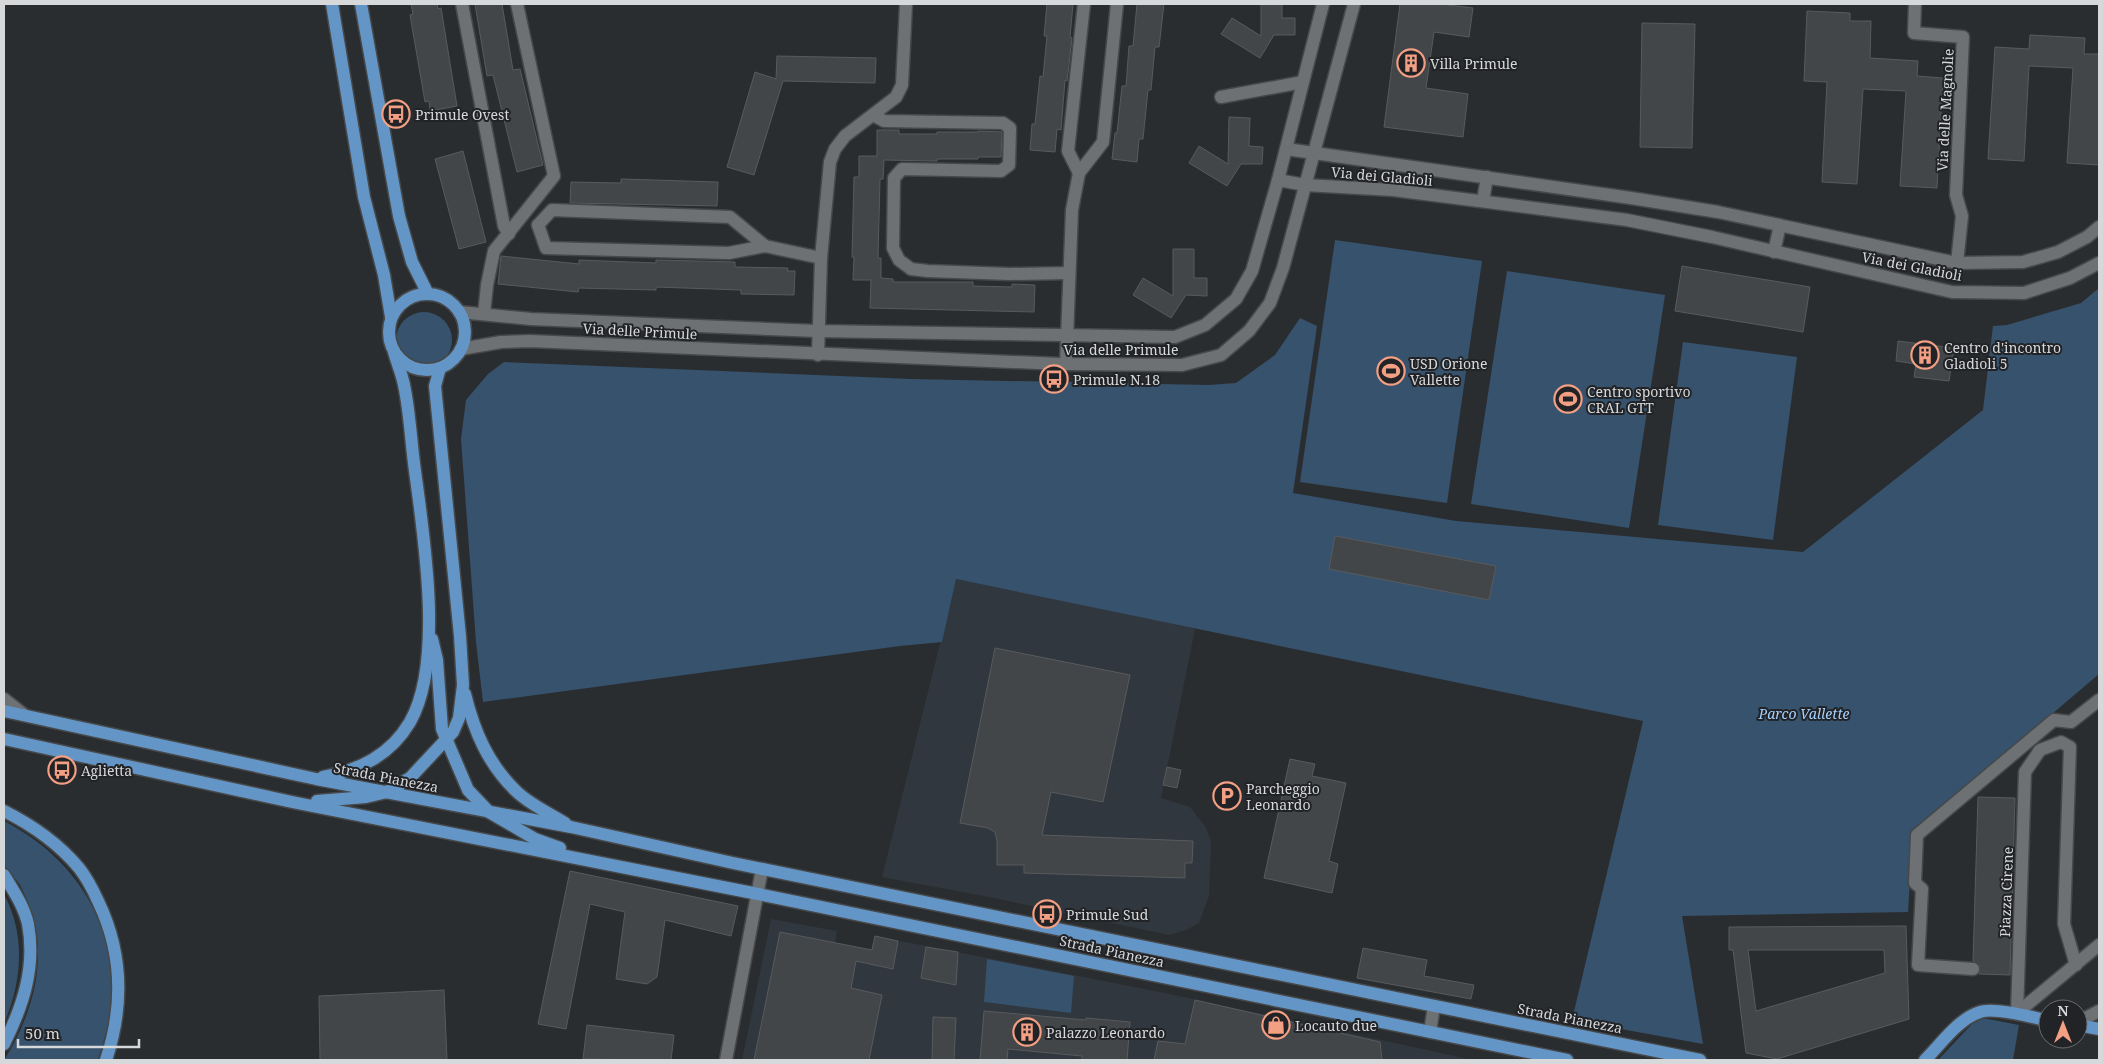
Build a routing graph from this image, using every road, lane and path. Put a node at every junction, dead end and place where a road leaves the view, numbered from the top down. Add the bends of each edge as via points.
1 (332, 4) edge
2 (361, 4) edge
3 (462, 4) edge
4 (517, 4) edge
5 (906, 4) edge
6 (1084, 4) edge
7 (1117, 4) edge
8 (1323, 4) edge
9 (1354, 4) edge
10 (1915, 4) edge
11 (1303, 82) junction
12 (1221, 98) dead end
13 (873, 115) junction
14 (1286, 150) junction
15 (1312, 153) junction
16 (1079, 174) junction
17 (1487, 177) junction
18 (1278, 180) junction
19 (1305, 184) junction
20 (1631, 198) junction
21 (1483, 201) junction
22 (524, 214) junction
23 (1627, 220) junction
24 (538, 225) junction
25 (1780, 226) junction
26 (2099, 227) edge
27 (509, 234) junction
28 (765, 246) junction
29 (1774, 252) junction
30 (821, 258) junction
31 (1957, 263) junction
32 (2099, 263) edge
33 (1068, 273) junction
34 (428, 294) junction
35 (459, 312) junction
36 (484, 314) junction
37 (391, 317) junction
38 (818, 331) junction
39 (1066, 336) junction
40 (461, 349) junction
41 (394, 352) junction
42 (818, 355) junction
43 (1066, 364) junction
44 (440, 368) junction
45 (429, 629) junction
46 (463, 684) junction
47 (4, 699) edge
48 (2099, 700) edge
49 (4, 710) edge
50 (23, 714) junction
51 (4, 739) edge
52 (445, 741) junction
53 (316, 779) junction
54 (387, 792) junction
55 (292, 802) junction
56 (4, 811) edge
57 (488, 812) junction
58 (571, 827) junction
59 (588, 860) junction
60 (762, 869) junction
61 (4, 875) edge
62 (758, 894) junction
63 (2099, 946) edge
64 (2076, 965) junction
65 (1973, 969) dead end
66 (1434, 1006) junction
67 (2099, 1011) edge
68 (2017, 1013) junction
69 (2038, 1018) edge
70 (2088, 1018) edge
71 (1430, 1032) junction
72 (4, 1044) edge
73 (106, 1060) edge
74 (726, 1060) edge
75 (1567, 1060) edge
76 (1700, 1060) edge
77 (1925, 1060) edge

1 - 37 main road via 364,197
2 - 34 main road via 399,216 412,262
3 - 27 street via 504,226
4 - 22 street via 554,176
5 - 13 street via 902,85 896,98
6 - 16 street via 1068,150
7 - 16 street via 1102,142
8 - 11 street, Via delle Primule
9 - 15 street, Via delle Primule
10 - 31 street, Via delle Magnolie via 1914,33 1963,36 1956,195 1962,216
11 - 12 street
11 - 14 street, Via delle Primule
13 - 30 street via 845,136 830,162
13 - 33 street via 884,121 1004,122 1010,128 1009,165 1001,171 902,169 894,178 893,248 899,260 911,269 928,271
14 - 15 street, Via dei Gladioli
14 - 18 street, Via delle Primule
15 - 17 street, Via dei Gladioli
15 - 19 street, Via delle Primule
16 - 33 street, Via delle Primule via 1072,208
17 - 20 street, Via dei Gladioli
17 - 21 street
18 - 19 street, Via dei Gladioli
18 - 39 street, Via delle Primule via 1252,270 1236,299 1205,326 1175,336
19 - 21 street, Via dei Gladioli
19 - 43 street, Via delle Primule via 1283,268 1270,303 1249,331 1221,355 1182,365
20 - 23 street
20 - 25 street, Via dei Gladioli
21 - 23 street, Via dei Gladioli
22 - 24 street
22 - 27 street
23 - 29 street, Via dei Gladioli
24 - 28 street via 552,210 730,217
24 - 28 street via 546,248 730,253
25 - 29 street
25 - 31 street, Via dei Gladioli
26 - 31 street, Via dei Gladioli via 2088,237 2058,252 2022,262
27 - 36 street via 494,251
28 - 30 street
29 - 32 street, Via dei Gladioli via 1952,292 2024,293 2070,278
30 - 38 street
33 - 39 street, Via delle Primule
34 - 35 main road via 446,300
34 - 37 main road via 409,298
35 - 36 street, Via delle Primule
35 - 40 main road via 465,332
36 - 38 street, Via delle Primule via 540,320
37 - 41 main road via 388,329
38 - 39 street, Via delle Primule
38 - 42 street
39 - 43 street
40 - 42 street, Via delle Primule via 530,341
40 - 44 main road via 456,357
41 - 44 main road via 412,368
41 - 45 main road via 404,385 424,538
42 - 43 street, Via delle Primule
44 - 46 main road via 436,386
45 - 52 main road via 437,660
45 - 53 main road via 420,699 399,739 383,753 348,772
46 - 52 main road via 459,718
46 - 58 main road via 478,737 496,766 517,792
47 - 50 street
48 - 65 street via 2071,722 2054,720 1917,836 1915,883 1922,889 1918,965
49 - 50 main road, Strada Pianezza
50 - 53 main road, Strada Pianezza
51 - 55 main road, Strada Pianezza
52 - 54 main road via 410,778
52 - 57 main road via 468,790
53 - 54 main road, Strada Pianezza
54 - 55 main road via 366,798
54 - 57 main road, Strada Pianezza
55 - 59 main road, Strada Pianezza
56 - 73 main road via 51,841 79,869 108,921 116,952 119,990 116,1024
57 - 58 main road, Strada Pianezza
57 - 59 main road via 535,839
58 - 60 main road, Strada Pianezza
59 - 62 main road, Strada Pianezza
60 - 62 street
60 - 66 main road, Strada Pianezza
61 - 72 main road via 28,922 30,954 28,983
62 - 71 main road, Strada Pianezza
62 - 74 street
63 - 64 street
64 - 68 street
64 - 68 street, Piazza Cirene via 2064,924 2070,747 2062,742 2040,750 2025,772
66 - 71 street
66 - 76 main road, Strada Pianezza
67 - 70 street
68 - 69 main road
68 - 77 main road via 1980,1011 1963,1021
71 - 75 main road, Strada Pianezza

